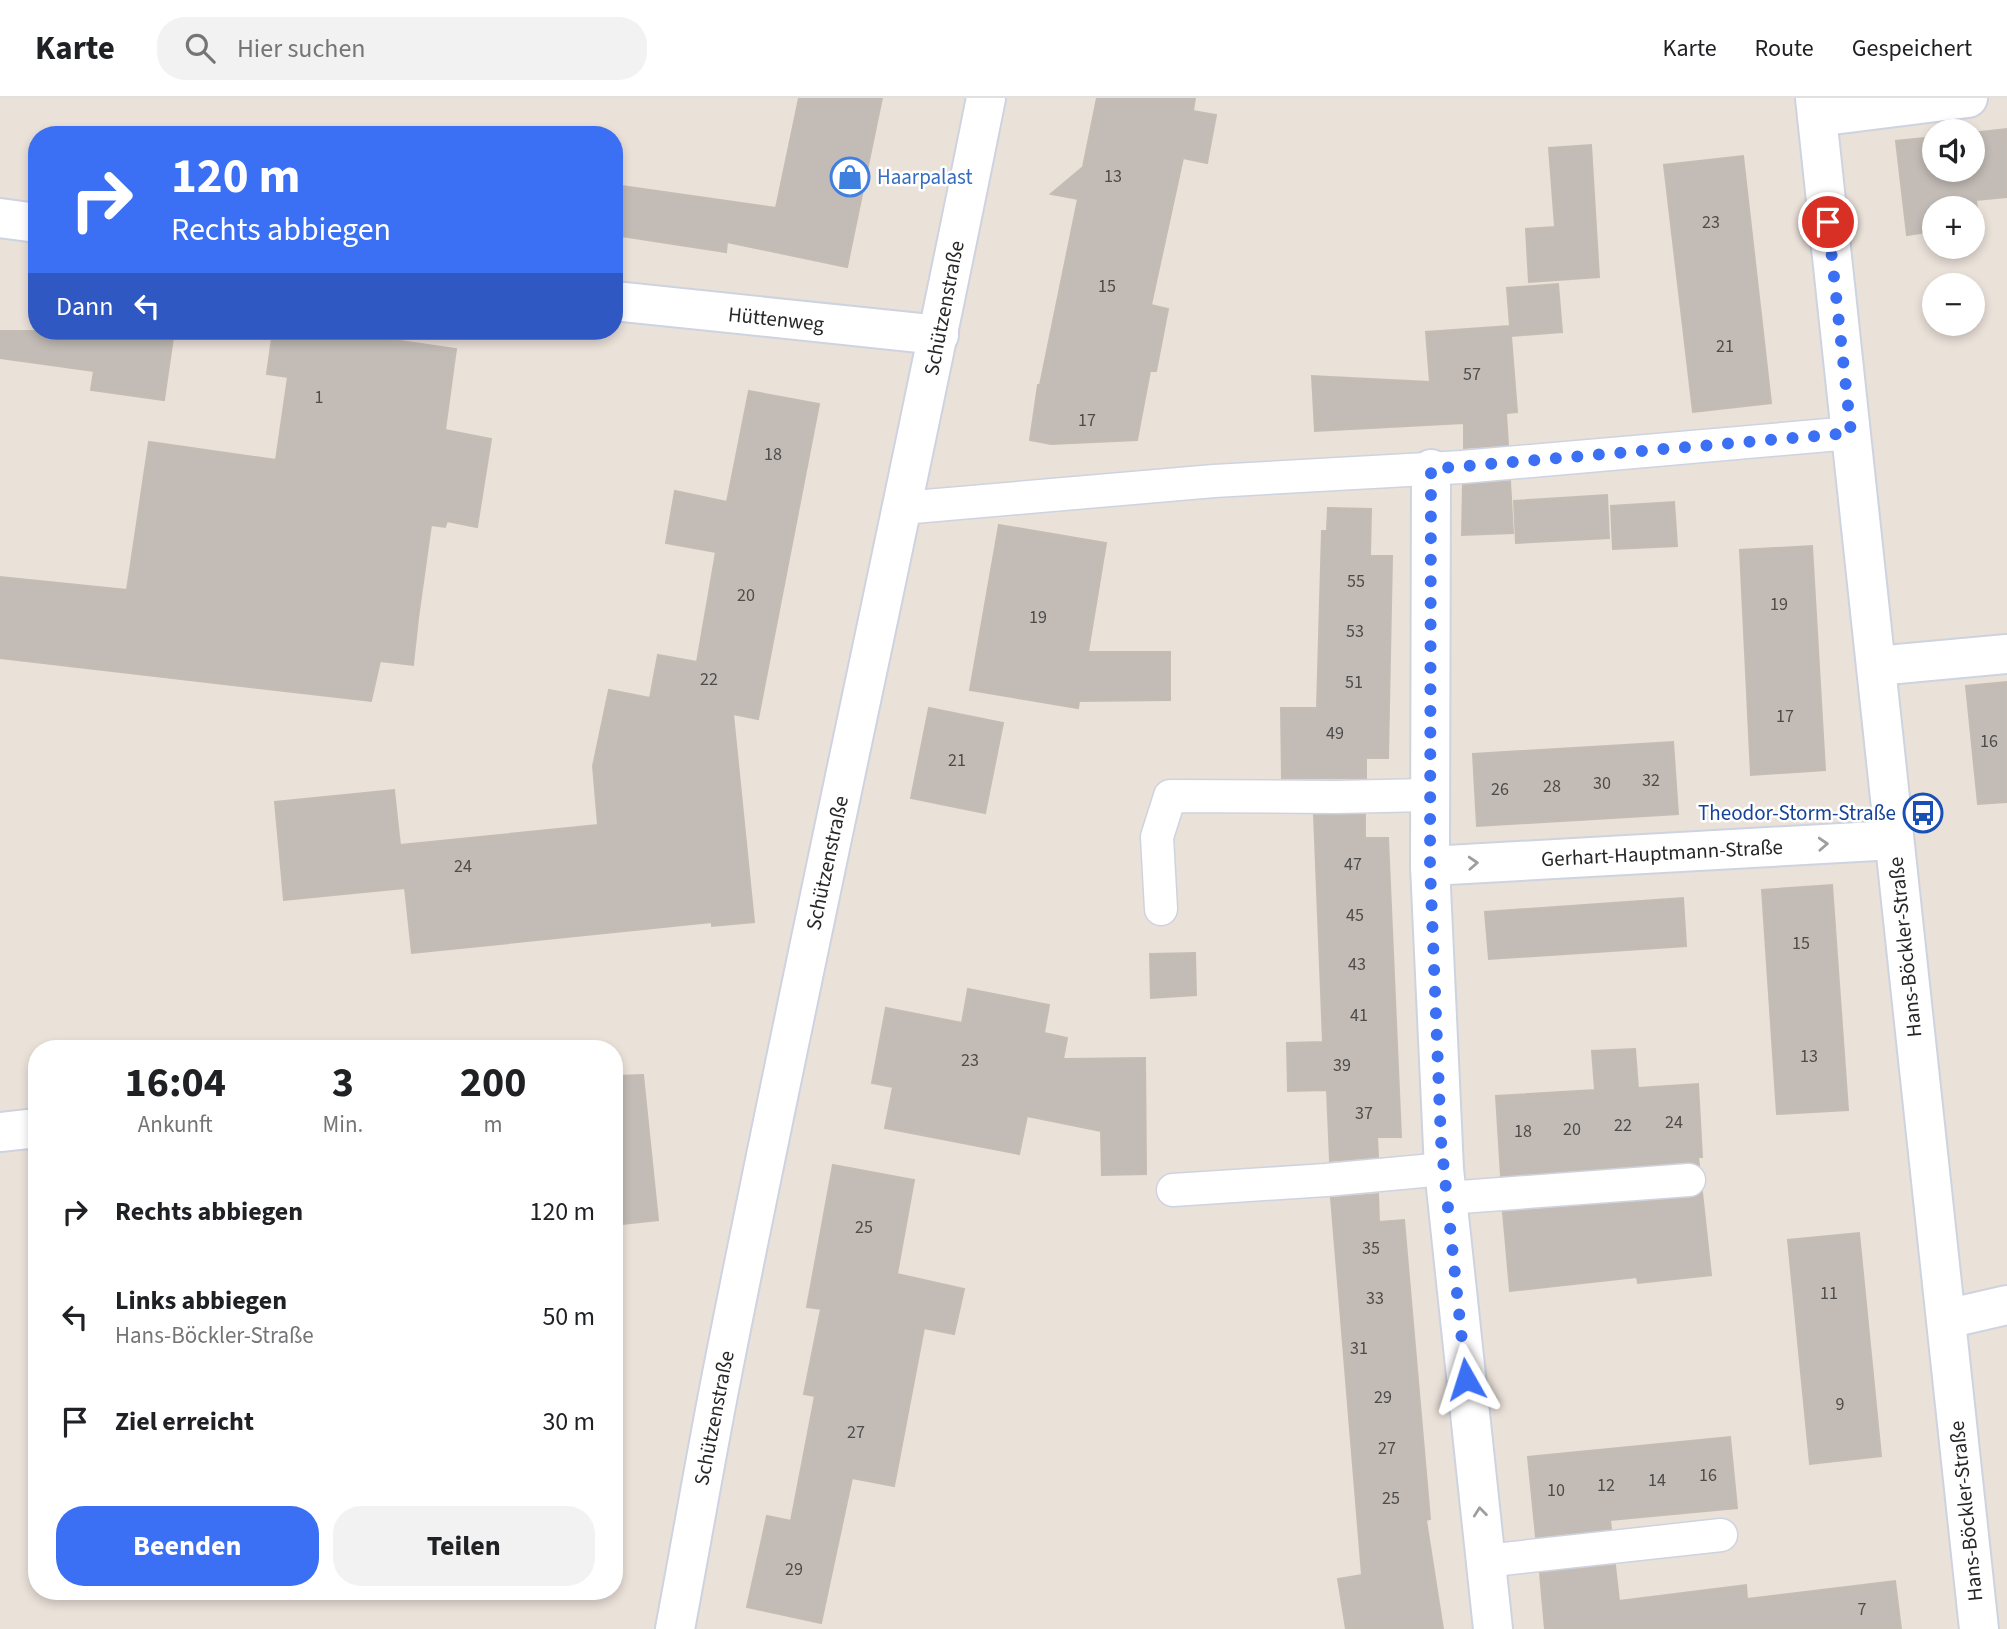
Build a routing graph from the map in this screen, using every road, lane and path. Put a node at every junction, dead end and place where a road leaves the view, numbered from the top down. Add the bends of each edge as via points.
1 (985, 98) edge
2 (1968, 98) edge
3 (1816, 108) edge
4 (0, 218) edge
5 (28, 222) edge
6 (623, 303) edge
7 (939, 335) junction
8 (1851, 433) junction
9 (1431, 469) junction
10 (902, 508) junction
11 (2007, 654) edge
12 (1876, 666) junction
13 (1429, 795) junction
14 (1894, 840) junction
15 (1430, 866) junction
16 (1161, 909) dead end
17 (28, 1129) edge
18 (0, 1132) edge
19 (1689, 1180) dead end
20 (1445, 1183) junction
21 (1172, 1190) dead end
22 (2007, 1306) edge
23 (1946, 1318) junction
24 (1721, 1535) dead end
25 (1485, 1561) junction
26 (675, 1629) edge
27 (1493, 1629) edge
28 (1979, 1629) edge

1 - 7 street, Schützenstraße
2 - 3 street
3 - 8 street, Hans-Böckler-Straße
4 - 5 street
6 - 7 street, Hüttenweg
7 - 10 street, Schützenstraße
8 - 9 lane
8 - 12 street, Hans-Böckler-Straße
9 - 10 lane via 1214,481
9 - 13 street
10 - 26 street, Schützenstraße via 814,920
11 - 12 street
12 - 14 street, Hans-Böckler-Straße
13 - 15 street
13 - 16 lane via 1170,796 1157,837
15 -> 14 street, Gerhart-Hauptmann-Straße
14 - 23 street, Hans-Böckler-Straße
15 - 20 street
17 - 18 street
19 - 20 lane
20 - 21 lane via 1326,1180
25 -> 20 street
22 - 23 street
23 - 28 street, Hans-Böckler-Straße
24 - 25 lane
25 - 27 street

